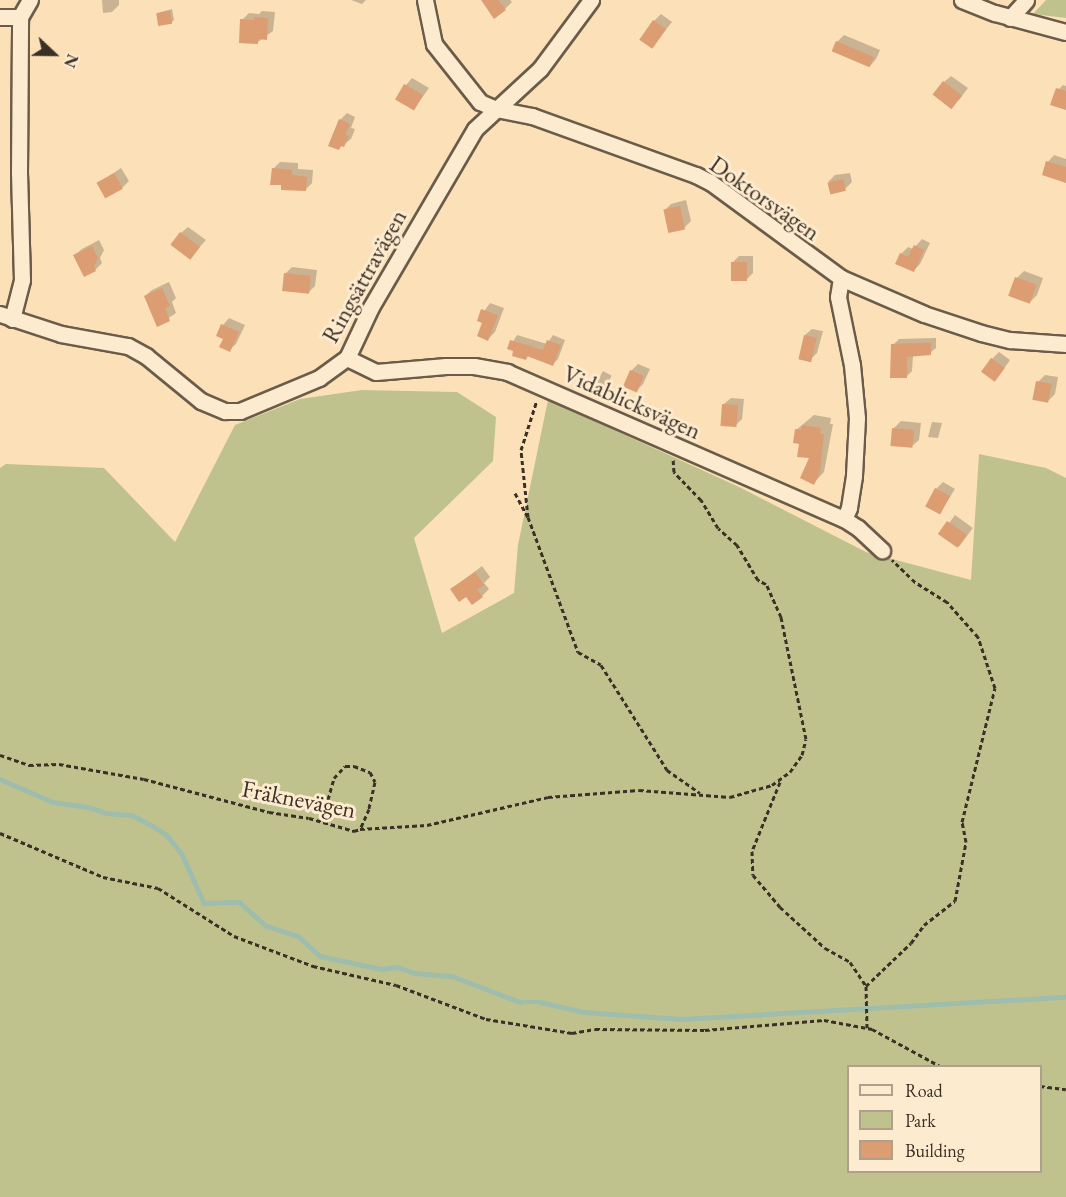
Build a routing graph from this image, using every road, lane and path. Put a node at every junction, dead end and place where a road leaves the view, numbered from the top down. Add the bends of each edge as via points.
1 (30, 0) edge
2 (425, 0) edge
3 (591, 0) edge
4 (962, 0) edge
5 (1026, 0) edge
6 (0, 17) edge
7 (20, 17) junction
8 (1010, 18) junction
9 (1066, 32) edge
10 (496, 109) junction
11 (841, 278) junction
12 (6, 316) edge
13 (1066, 344) edge
14 (347, 358) junction
15 (542, 387) junction
16 (672, 444) junction
17 (515, 493) dead end
18 (528, 518) junction
19 (844, 519) junction
20 (882, 550) joint
21 (0, 755) edge
22 (781, 780) junction
23 (701, 794) junction
24 (322, 821) junction
25 (360, 829) junction
26 (0, 833) edge
27 (866, 986) junction
28 (867, 1028) junction
29 (938, 1065) edge
30 (1042, 1086) edge
31 (1066, 1089) edge

1 - 7 street
2 - 10 street, Doktorsvägen via 430,36 439,53 480,102
3 - 10 street, Ringsättravägen via 555,52
4 - 8 street
5 - 8 street
6 - 7 street
7 - 12 street via 18,173 22,280
8 - 9 street
10 - 11 street, Doktorsvägen via 532,116 703,178
10 - 14 street, Ringsättravägen via 475,129 453,164 371,307
11 - 13 street, Doktorsvägen via 924,314 981,333 1010,340
11 - 19 street via 838,297 852,365 857,418 854,476
12 - 14 street, Ringsättravägen via 61,334 128,345 201,401 232,412 294,391
14 - 15 street, Vidablicksvägen via 376,372 446,366 489,368
15 - 16 street, Vidablicksvägen
15 - 18 path via 521,450
16 - 19 street, Vidablicksvägen
16 - 22 path via 674,472 701,500 718,528 736,544 758,580 766,584 781,617 806,739 801,755
17 - 18 path
18 - 23 path via 578,652 601,665 667,770
19 - 20 street, Vidablicksvägen
20 - 27 path via 915,582 947,602 978,637 995,688 962,822 966,842 955,901 924,925
21 - 24 path, Fräknevägen via 29,765 59,764 144,780 269,812
22 - 23 path, Fräknevägen via 730,797
22 - 27 path via 752,851 753,875 780,907 825,948 850,962
23 - 25 path, Fräknevägen via 639,790 548,797 427,825
24 - 25 path, Fräknevägen via 346,830
24 - 25 path via 334,778 345,766 354,766 370,772 375,782
26 - 28 path via 103,877 158,888 234,936 313,966 396,985 486,1019 572,1033 596,1029 705,1030 824,1020
27 - 28 path
28 - 29 path
30 - 31 path

